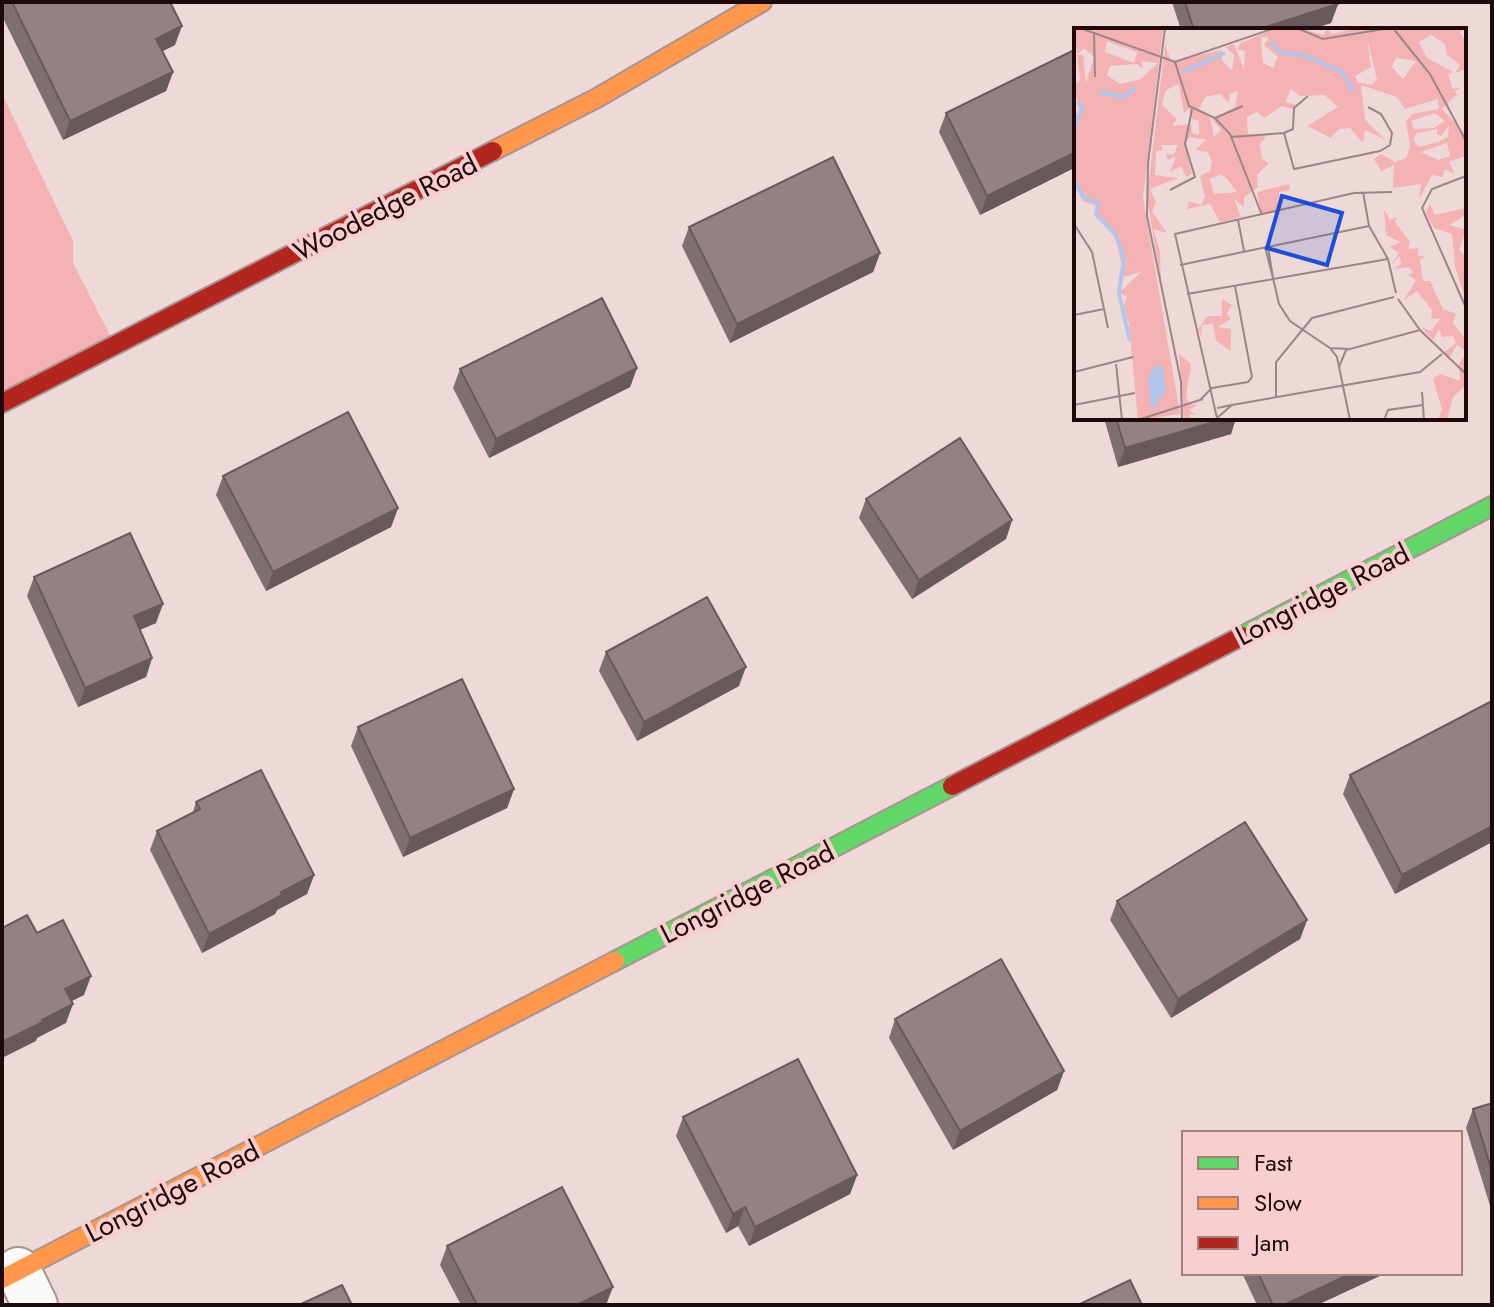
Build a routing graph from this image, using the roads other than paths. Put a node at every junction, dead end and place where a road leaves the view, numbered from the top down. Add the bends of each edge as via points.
1 (762, 2) edge
2 (2, 403) edge
3 (1492, 506) edge
4 (18, 1285) edge

1 - 2 street, Woodedge Road via 597,98
3 - 4 street, Longridge Road

